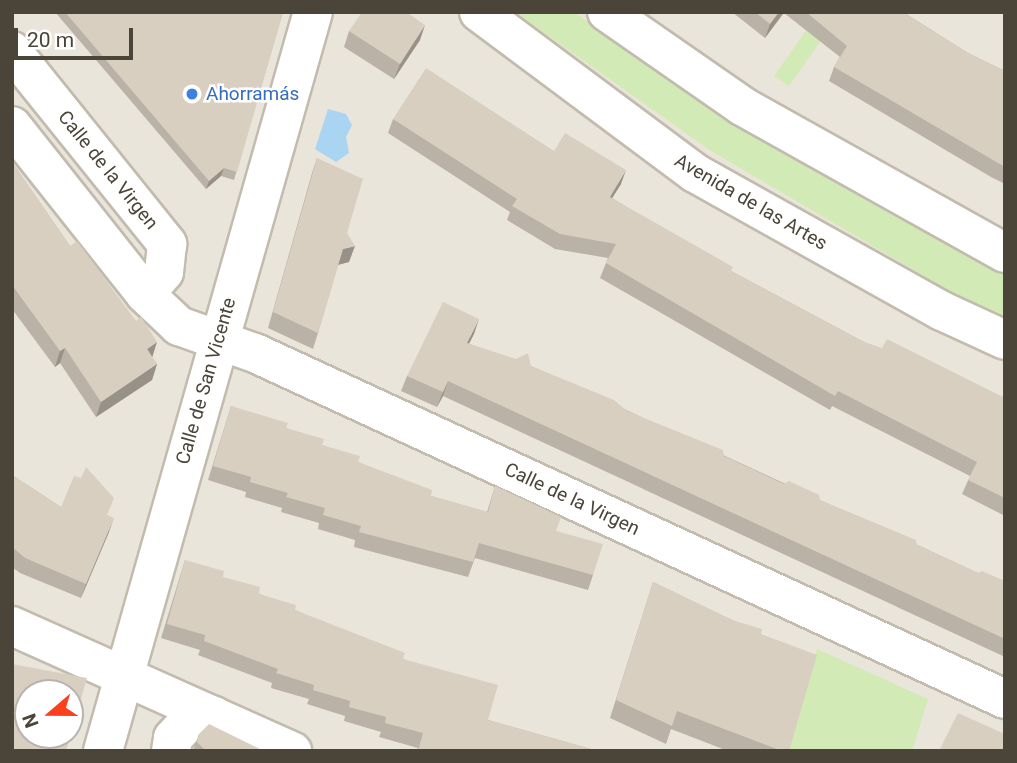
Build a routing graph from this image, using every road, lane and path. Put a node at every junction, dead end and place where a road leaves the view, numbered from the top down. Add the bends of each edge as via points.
1 (313, 12) edge
2 (479, 12) edge
3 (607, 12) edge
4 (12, 51) edge
5 (12, 126) edge
6 (1005, 253) edge
7 (145, 294) junction
8 (218, 339) junction
9 (1005, 340) edge
10 (12, 626) edge
11 (123, 676) junction
12 (1005, 699) edge
13 (213, 715) junction
14 (103, 751) edge
15 (171, 751) edge
16 (292, 751) edge

1 - 8 street, Calle de San Vicente
2 - 9 street, Avenida de las Artes via 695,173 942,312
3 - 6 street via 742,106
4 - 7 street, Calle de la Virgen via 167,244 164,272
5 - 7 street, Calle de la Virgen
7 - 8 street, Calle de la Virgen via 179,326
8 - 11 street, Calle de San Vicente
8 - 12 street, Calle de la Virgen
10 - 11 street
11 - 13 street
11 - 14 street, Calle de San Vicente
13 - 15 street via 191,719 173,738
13 - 16 street

